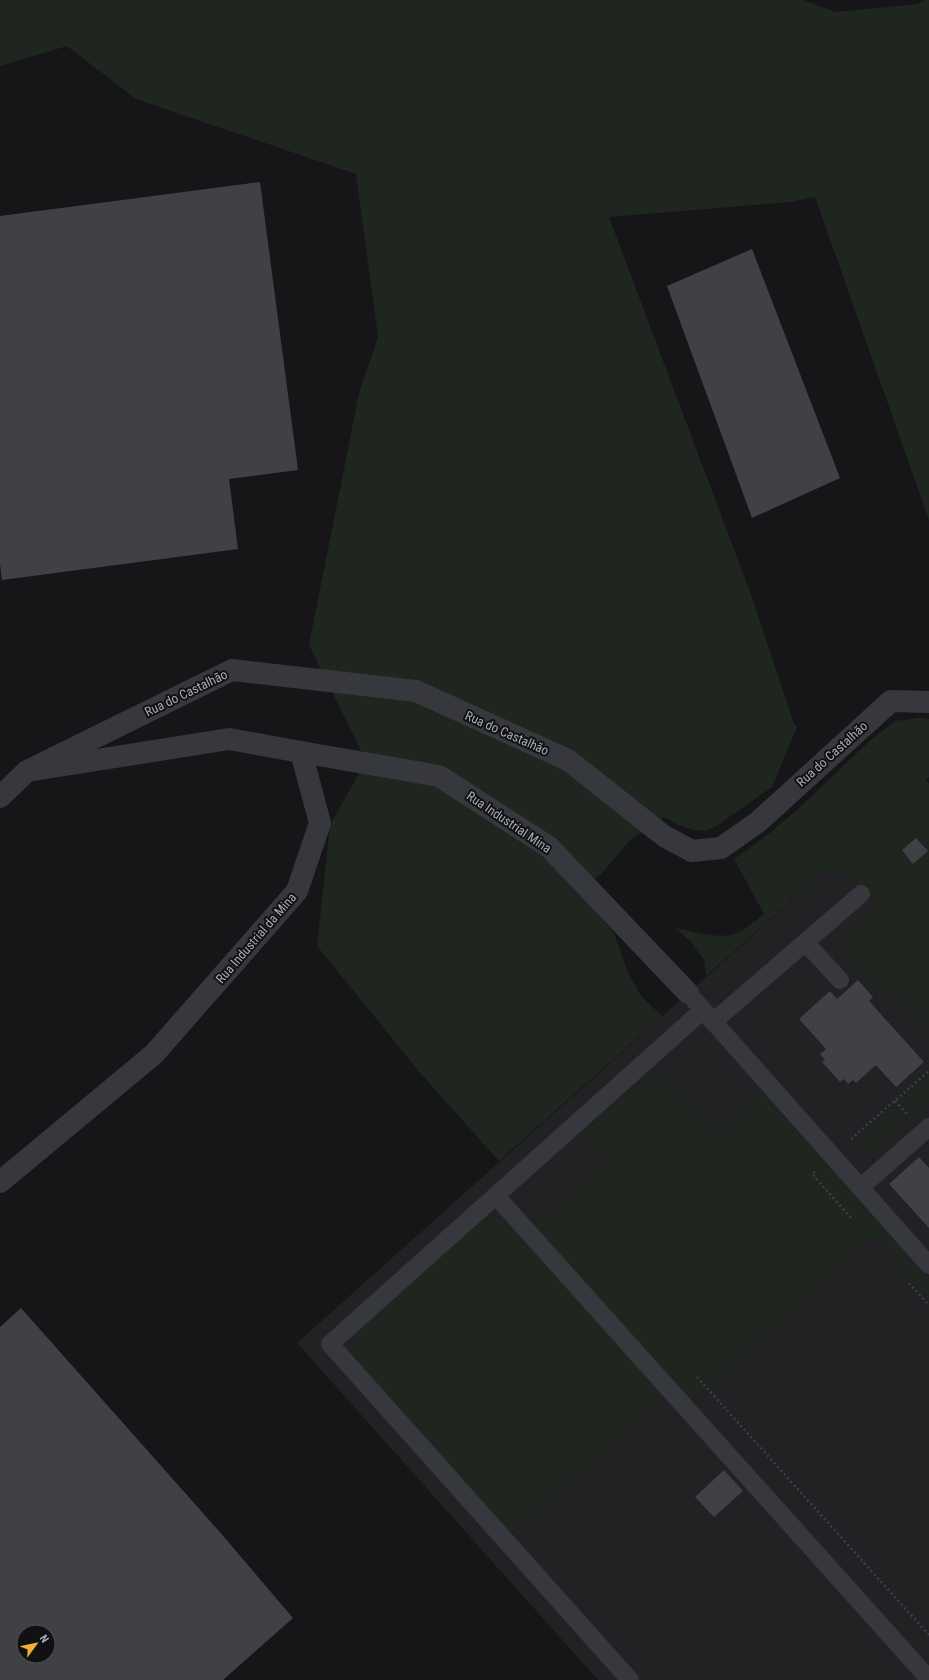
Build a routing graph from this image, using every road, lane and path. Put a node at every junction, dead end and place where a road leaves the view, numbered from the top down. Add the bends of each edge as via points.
1 (929, 702) edge
2 (301, 752) junction
3 (27, 771) junction
4 (0, 797) edge
5 (861, 894) dead end
6 (805, 942) junction
7 (840, 980) dead end
8 (688, 993) joint
9 (708, 1016) junction
10 (929, 1127) edge
11 (0, 1182) edge
12 (860, 1188) junction
13 (496, 1196) junction
14 (929, 1265) edge
15 (697, 1377) dead end
16 (929, 1635) edge
17 (929, 1679) edge
18 (630, 1680) edge

1 - 3 street, Rua do Castalhão via 891,701 758,822 720,848 692,851 664,836 568,760 416,691 232,670
2 - 3 street via 229,739
2 - 8 street, Rua Industrial Mina via 439,776 549,847
2 - 11 street, Rua Industrial da Mina via 320,823 297,891 154,1054
3 - 4 street
5 - 6 lane
6 - 7 lane
6 - 9 lane
8 - 9 lane
9 - 12 lane
9 - 13 lane
10 - 12 lane
12 - 14 lane
13 - 17 lane
13 - 18 lane via 330,1344
15 - 16 path

